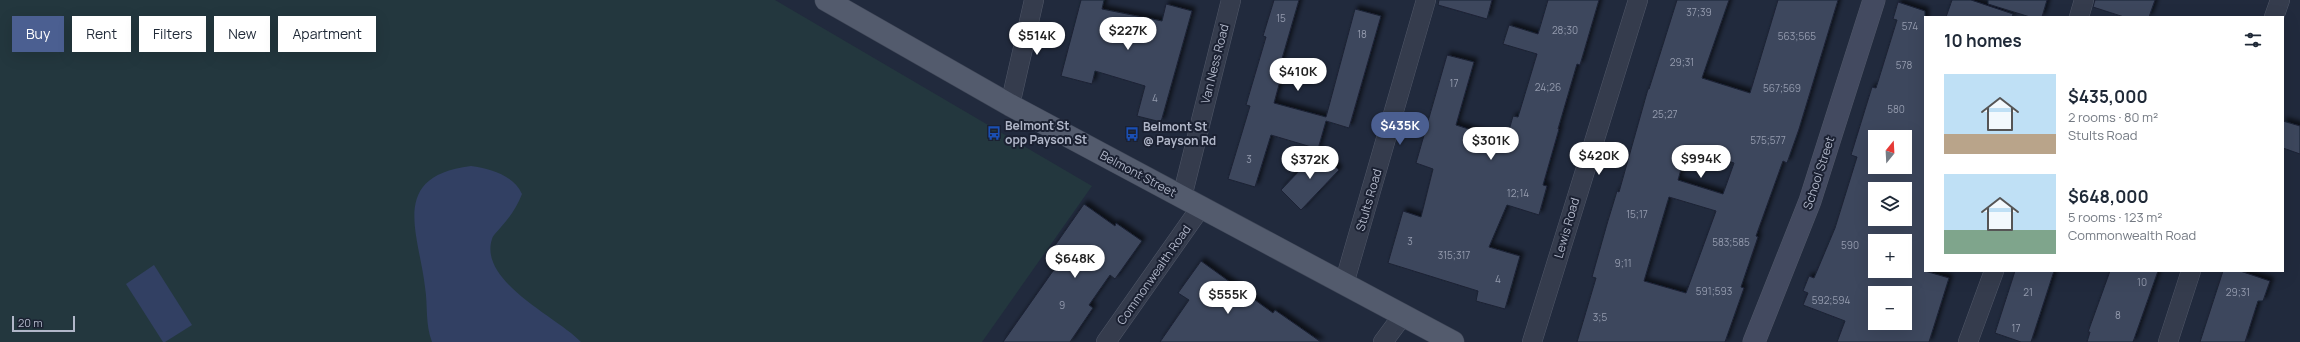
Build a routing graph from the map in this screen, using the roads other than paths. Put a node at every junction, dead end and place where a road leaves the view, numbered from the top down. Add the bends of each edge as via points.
1 (826, 0) edge
2 (1034, 0) edge
3 (1231, 0) edge
4 (1426, 0) edge
5 (1638, 0) edge
6 (1874, 0) edge
7 (2084, 0) edge
8 (2280, 0) edge
9 (2079, 16) edge
10 (2274, 16) edge
11 (1010, 105) junction
12 (1192, 202) junction
13 (1994, 272) edge
14 (2191, 272) edge
15 (1344, 284) junction
16 (1403, 315) junction
17 (1106, 342) edge
18 (1384, 342) edge
19 (1454, 342) edge
20 (1532, 342) edge
21 (1754, 342) edge
22 (1968, 342) edge
23 (2168, 342) edge

1 - 11 main road, Belmont Street
2 - 11 street
3 - 12 street, Van Ness Road
4 - 15 street, Stults Road
5 - 20 street, Lewis Road
6 - 21 street, School Street via 1810,200
7 - 9 street
8 - 10 street
11 - 12 main road, Belmont Street
12 - 15 main road, Belmont Street
12 - 17 street, Commonwealth Road
13 - 22 street
14 - 23 street
15 - 16 main road, Belmont Street
16 - 18 street
16 - 19 main road, Belmont Street

